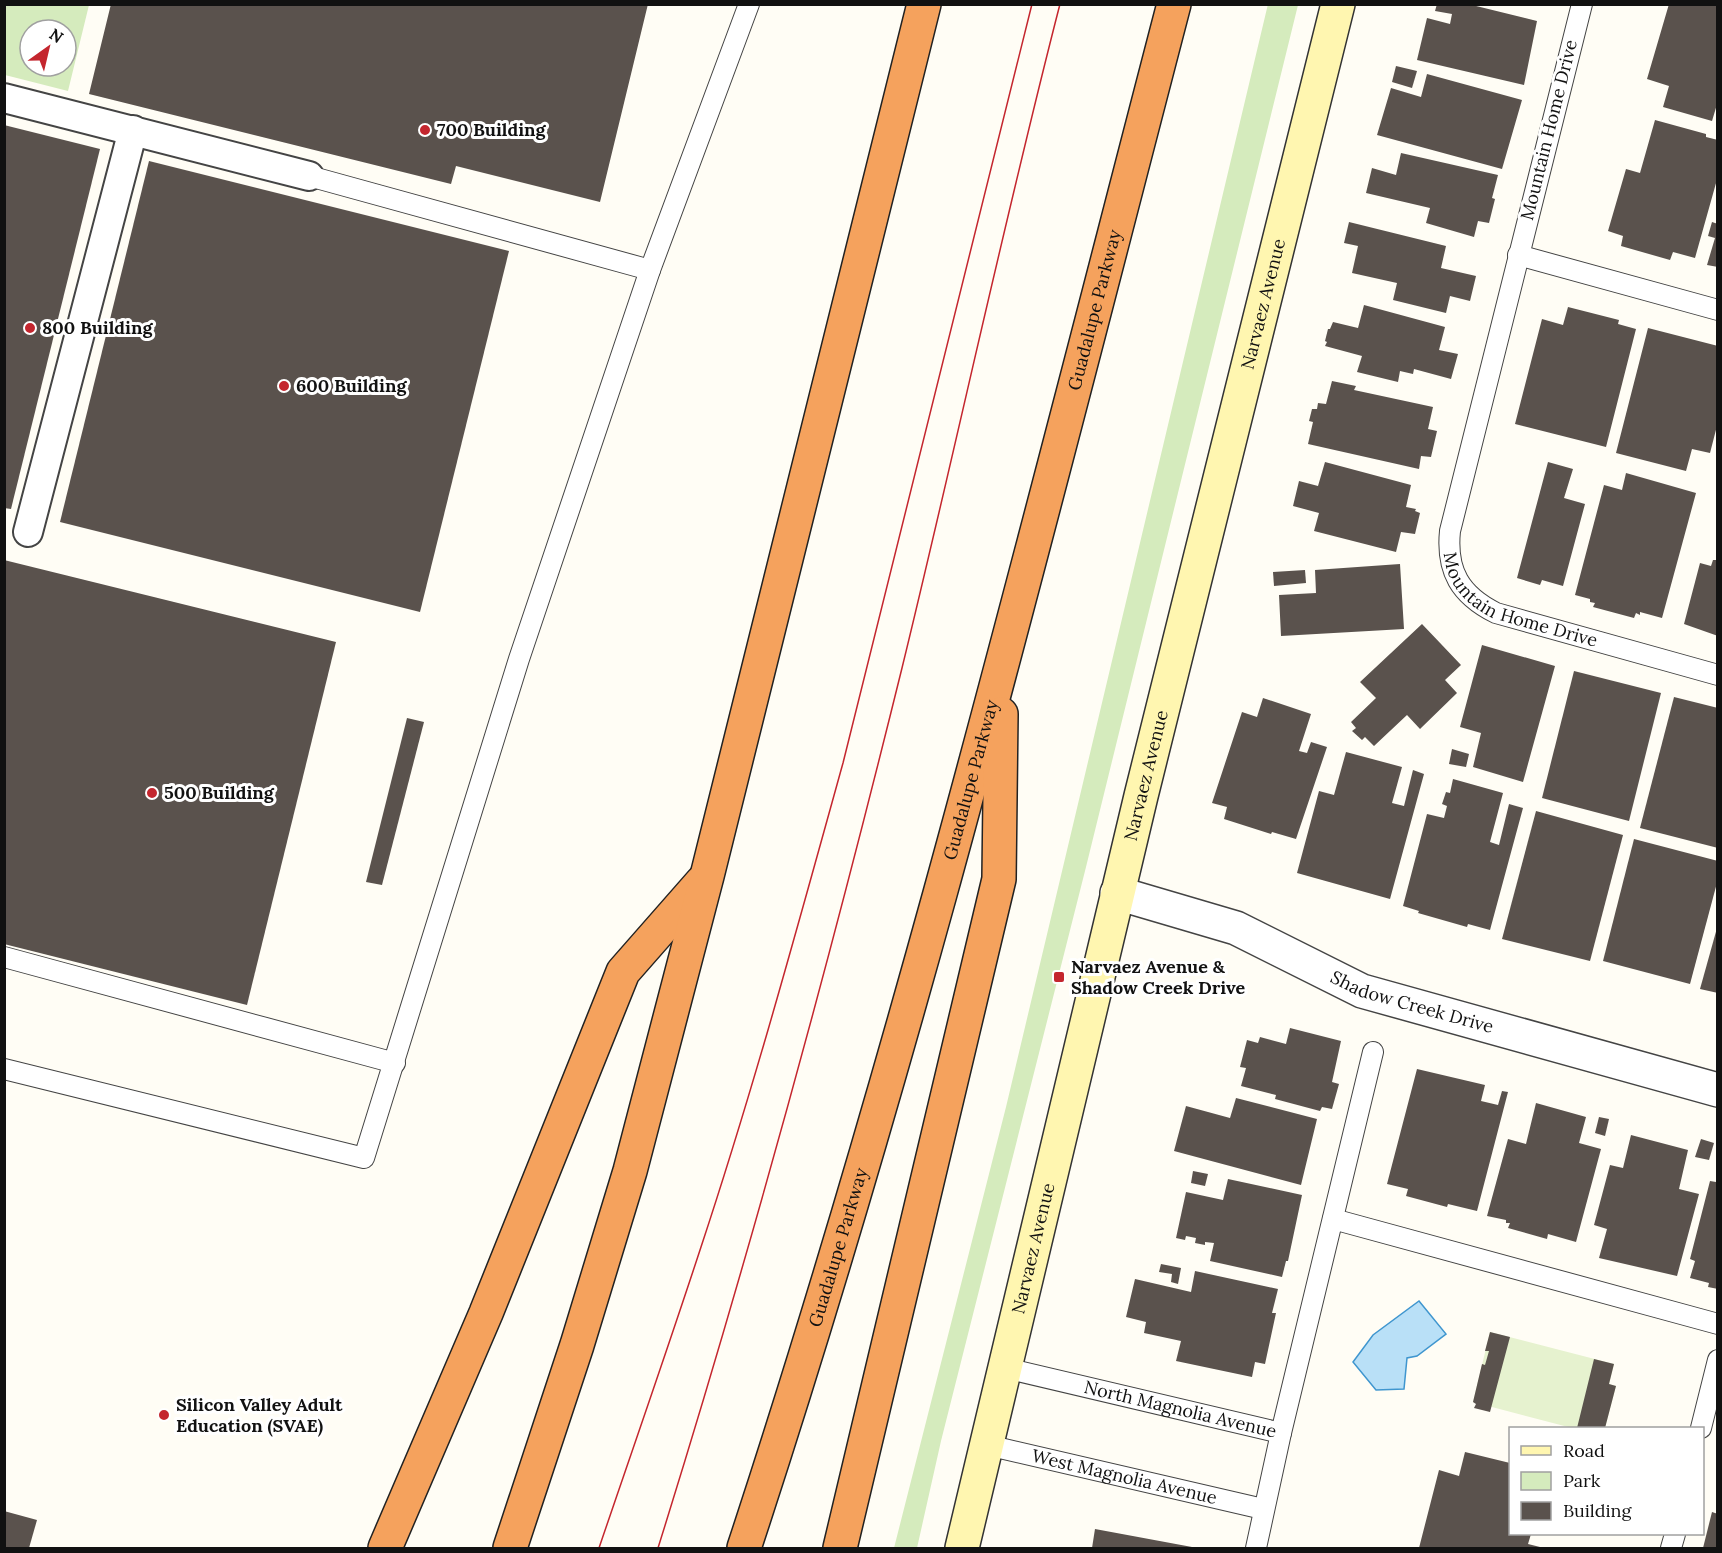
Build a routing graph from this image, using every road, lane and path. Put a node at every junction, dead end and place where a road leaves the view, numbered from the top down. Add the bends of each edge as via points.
1 (749, 4) edge
2 (924, 4) edge
3 (1174, 4) edge
4 (1338, 4) edge
5 (1582, 4) edge
6 (4, 98) edge
7 (133, 130) junction
8 (309, 176) joint
9 (1518, 255) junction
10 (650, 270) junction
11 (1718, 310) edge
12 (28, 532) dead end
13 (1002, 668) junction
14 (1718, 675) edge
15 (707, 876) junction
16 (1118, 893) junction
17 (4, 957) edge
18 (1373, 1052) dead end
19 (395, 1063) junction
20 (4, 1069) edge
21 (1718, 1090) edge
22 (1333, 1219) junction
23 (1718, 1324) edge
24 (1718, 1360) edge
25 (1005, 1368) junction
26 (1701, 1427) edge
27 (1281, 1433) junction
28 (987, 1445) junction
29 (1263, 1509) junction
30 (385, 1548) edge
31 (510, 1548) edge
32 (744, 1548) edge
33 (840, 1548) edge
34 (962, 1548) edge
35 (1256, 1548) edge

1 - 10 lane
2 - 15 highway
3 - 13 highway, Guadalupe Parkway
4 - 16 main road, Narvaez Avenue
5 - 9 lane, Mountain Home Drive
6 - 7 street
7 - 8 street
7 - 12 street
8 - 10 lane
9 - 11 lane
9 - 14 lane, Mountain Home Drive via 1450,531 1448,546 1456,578 1479,605 1496,613
10 - 19 lane via 519,659
13 - 32 highway, Guadalupe Parkway via 843,1235
13 - 33 highway via 999,879
15 - 30 highway via 623,972 486,1313
15 - 31 highway via 630,1171
16 - 21 street, Shadow Creek Drive via 1236,928 1362,991
16 - 25 main road, Narvaez Avenue
17 - 19 lane
18 - 22 lane, North Magnolia Avenue
19 - 20 lane via 364,1158
22 - 23 lane
22 - 27 lane, North Magnolia Avenue
24 - 26 lane
25 - 27 lane, North Magnolia Avenue
25 - 28 main road, Narvaez Avenue
27 - 29 lane
28 - 29 lane, West Magnolia Avenue
28 - 34 main road, Narvaez Avenue
29 - 35 lane

